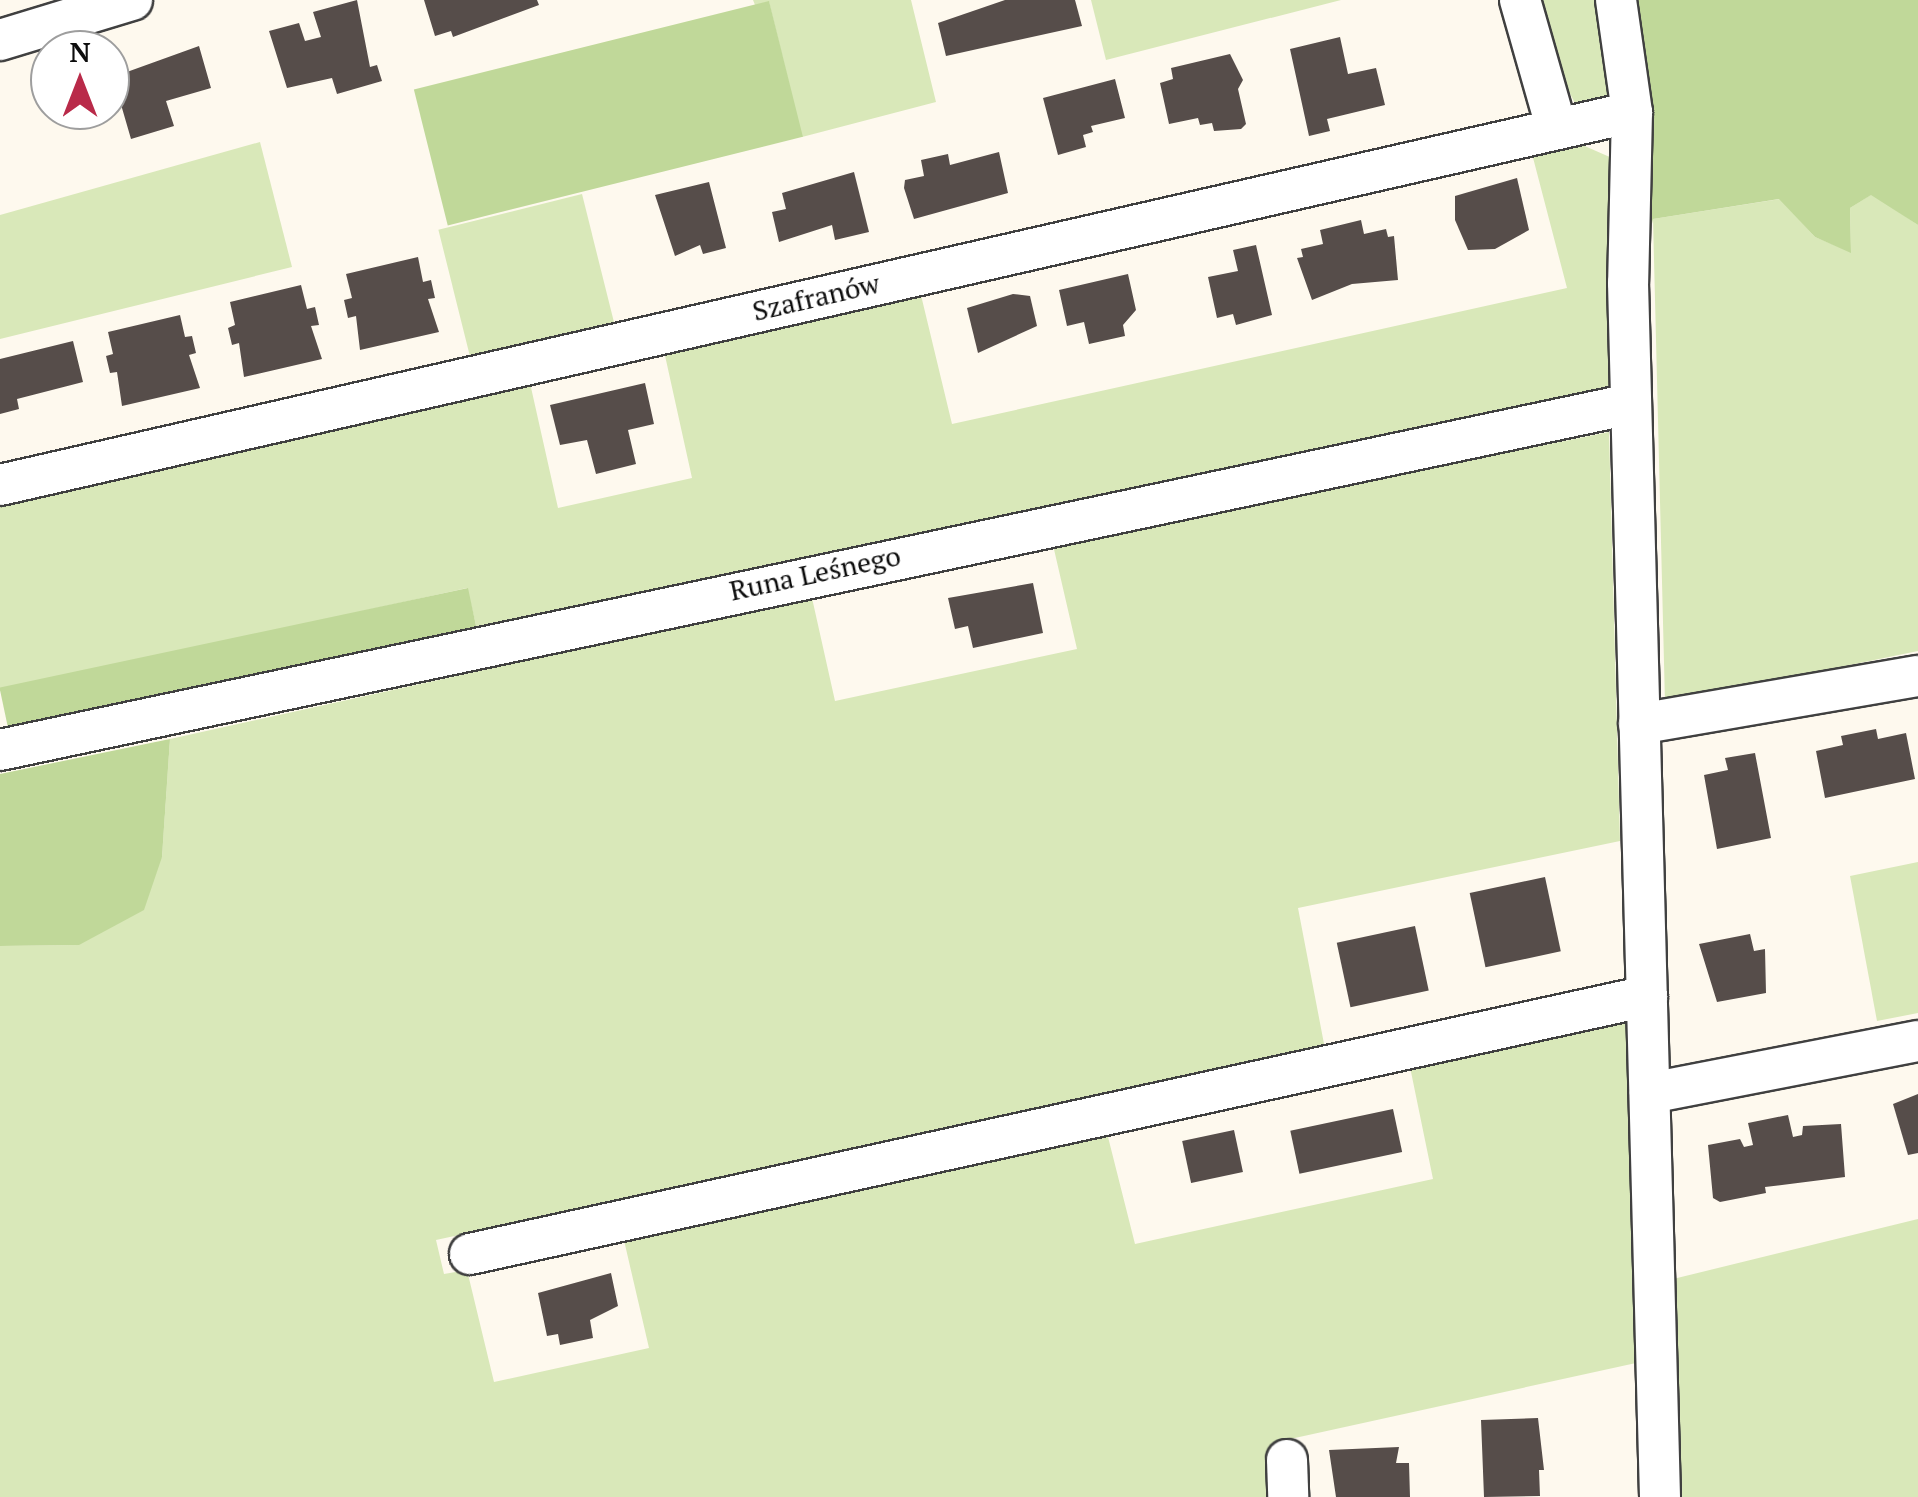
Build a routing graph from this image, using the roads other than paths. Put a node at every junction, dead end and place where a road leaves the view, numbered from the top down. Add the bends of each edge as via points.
1 (132, 0) edge
2 (1520, 0) edge
3 (1616, 0) edge
4 (0, 40) edge
5 (1632, 112) junction
6 (1556, 126) junction
7 (1631, 404) junction
8 (0, 485) edge
9 (1918, 676) edge
10 (1639, 724) junction
11 (0, 750) edge
12 (1646, 996) junction
13 (1918, 1041) edge
14 (1650, 1093) junction
15 (470, 1254) dead end
16 (1660, 1497) edge

1 - 4 street
2 - 6 street
3 - 5 street
5 - 6 street, Szafranów
5 - 7 street
6 - 8 street, Szafranów
7 - 10 street
7 - 11 street, Runa Leśnego
9 - 10 street
10 - 12 street
12 - 14 street
12 - 15 street
13 - 14 street
14 - 16 street

